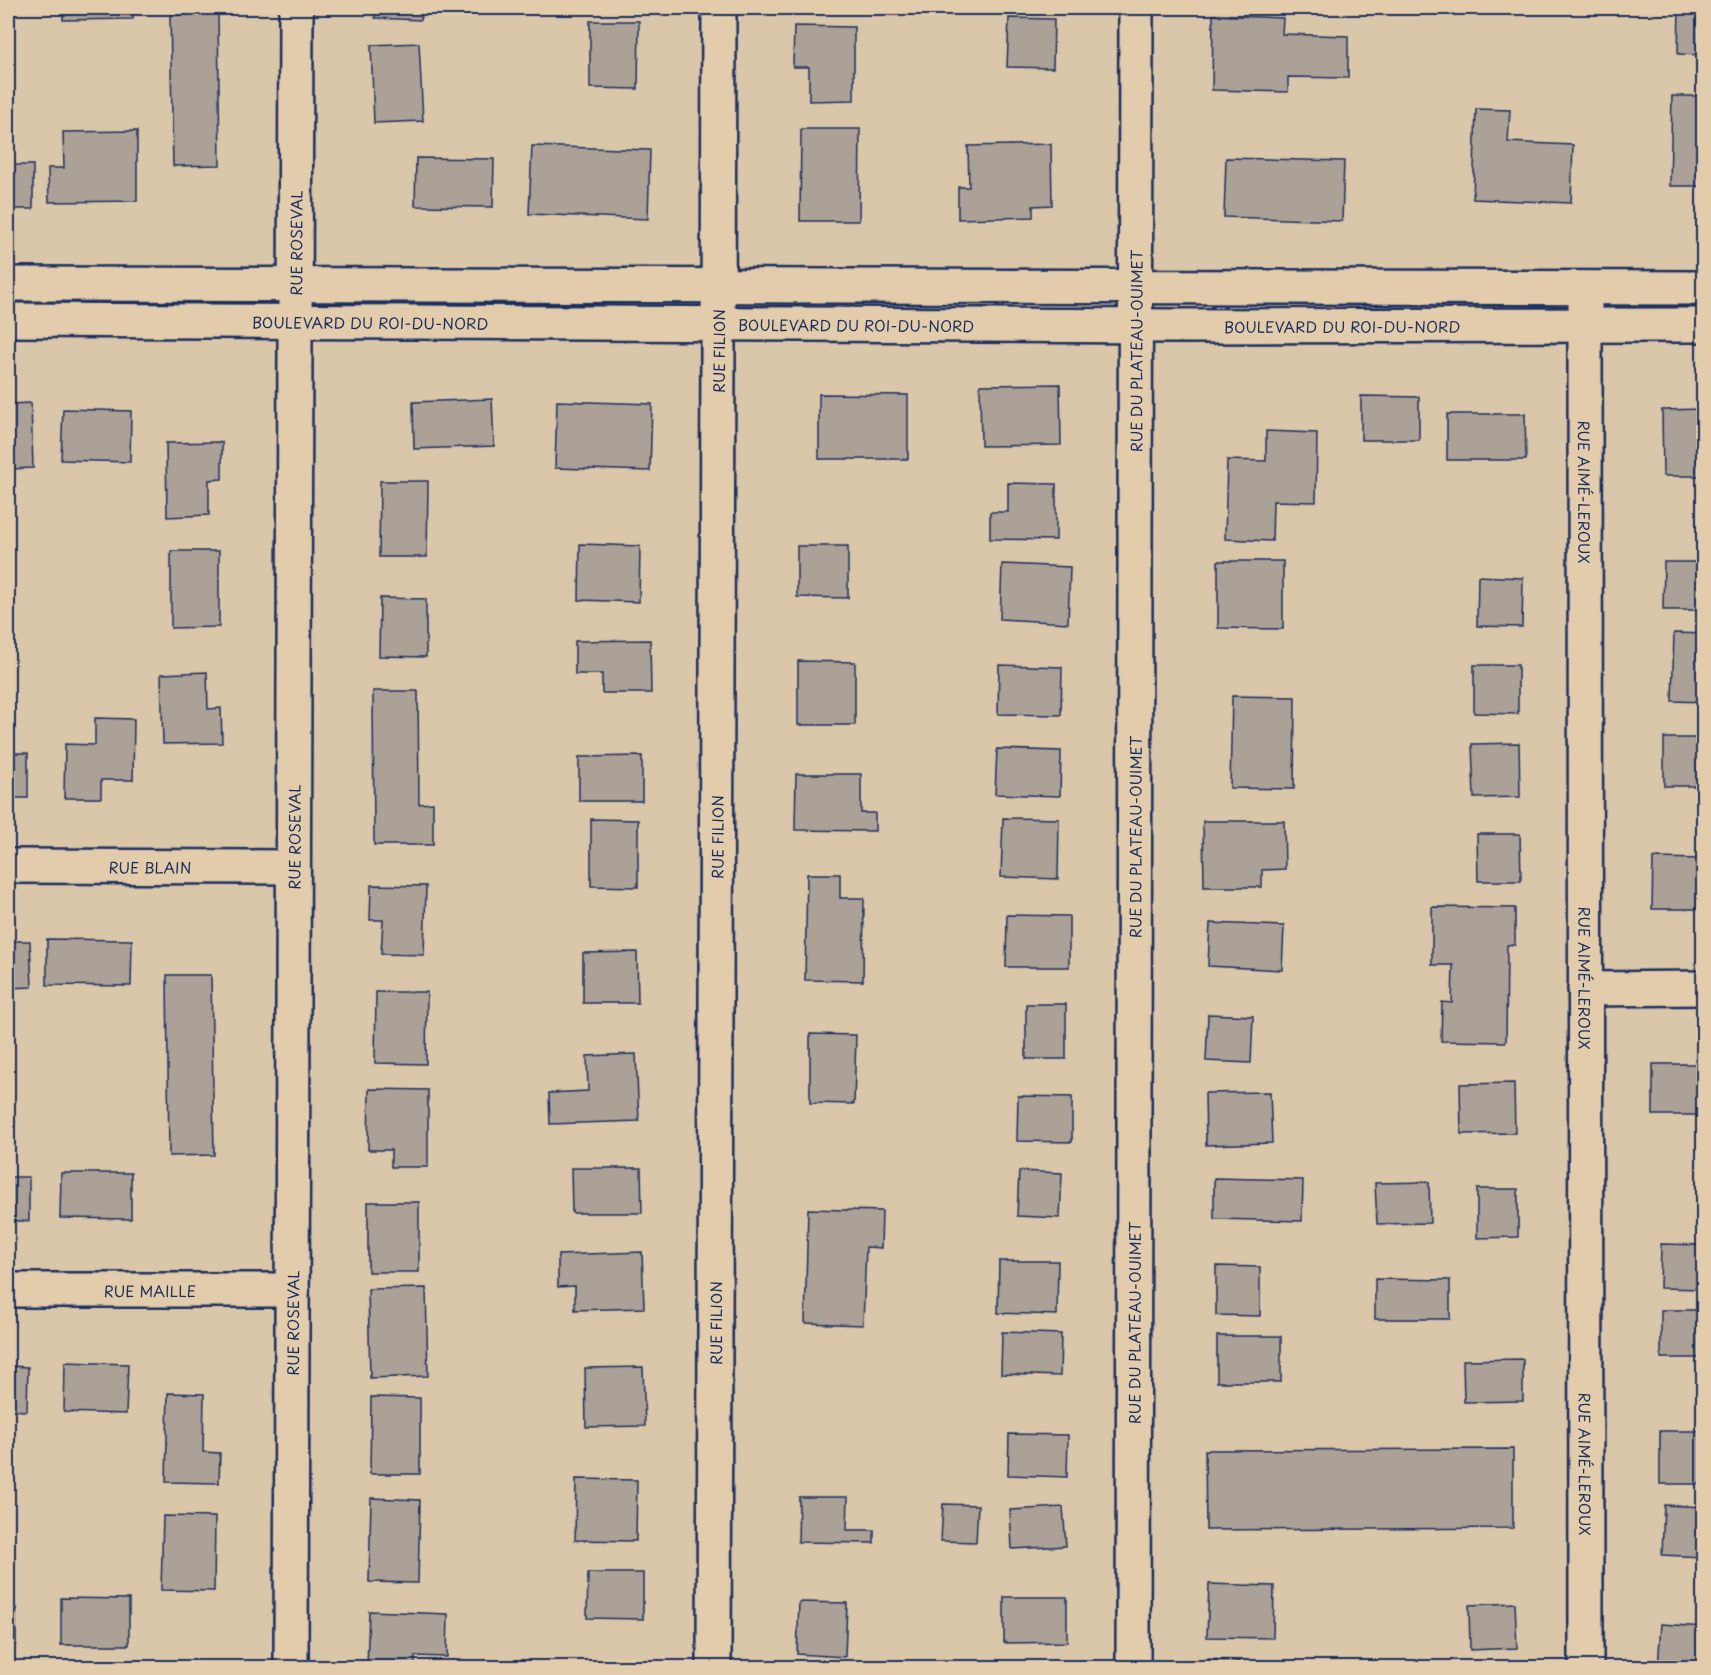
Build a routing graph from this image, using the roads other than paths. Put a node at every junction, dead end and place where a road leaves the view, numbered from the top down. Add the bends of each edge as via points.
1 (296, 8) edge
2 (719, 8) edge
3 (1136, 8) edge
4 (8, 284) edge
5 (297, 285) junction
6 (718, 286) junction
7 (1136, 288) junction
8 (1704, 288) edge
9 (1585, 289) junction
10 (8, 320) edge
11 (296, 321) junction
12 (717, 324) junction
13 (1586, 325) junction
14 (1704, 325) edge
15 (1135, 326) junction
16 (8, 866) edge
17 (292, 867) junction
18 (1704, 988) edge
19 (1585, 989) junction
20 (8, 1290) edge
21 (292, 1290) junction
22 (291, 1668) edge
23 (714, 1668) edge
24 (1133, 1668) edge
25 (1586, 1668) edge

1 - 5 street, RUE ROSEVAL
2 - 6 street, RUE FILION
3 - 7 street, RUE DU PLATEAU-OUIMET
4 - 5 street
5 - 6 street
5 - 11 street, RUE ROSEVAL
6 - 7 street
6 - 12 street, RUE FILION
7 - 9 street
7 - 15 street, RUE DU PLATEAU-OUIMET
8 - 9 street
9 - 13 street, RUE AIMÉ-LEROUX
10 - 11 street, BOULEVARD DU ROI-DU-NORD
11 - 12 street, BOULEVARD DU ROI-DU-NORD
11 - 17 street, RUE ROSEVAL
12 - 15 street, BOULEVARD DU ROI-DU-NORD
12 - 23 street, RUE FILION
13 - 14 street, BOULEVARD DU ROI-DU-NORD
13 - 15 street, BOULEVARD DU ROI-DU-NORD
13 - 19 street, RUE AIMÉ-LEROUX
15 - 24 street, RUE DU PLATEAU-OUIMET
16 - 17 street, RUE BLAIN
17 - 21 street, RUE ROSEVAL
18 - 19 street
19 - 25 street, RUE AIMÉ-LEROUX
20 - 21 street, RUE MAILLE
21 - 22 street, RUE ROSEVAL

